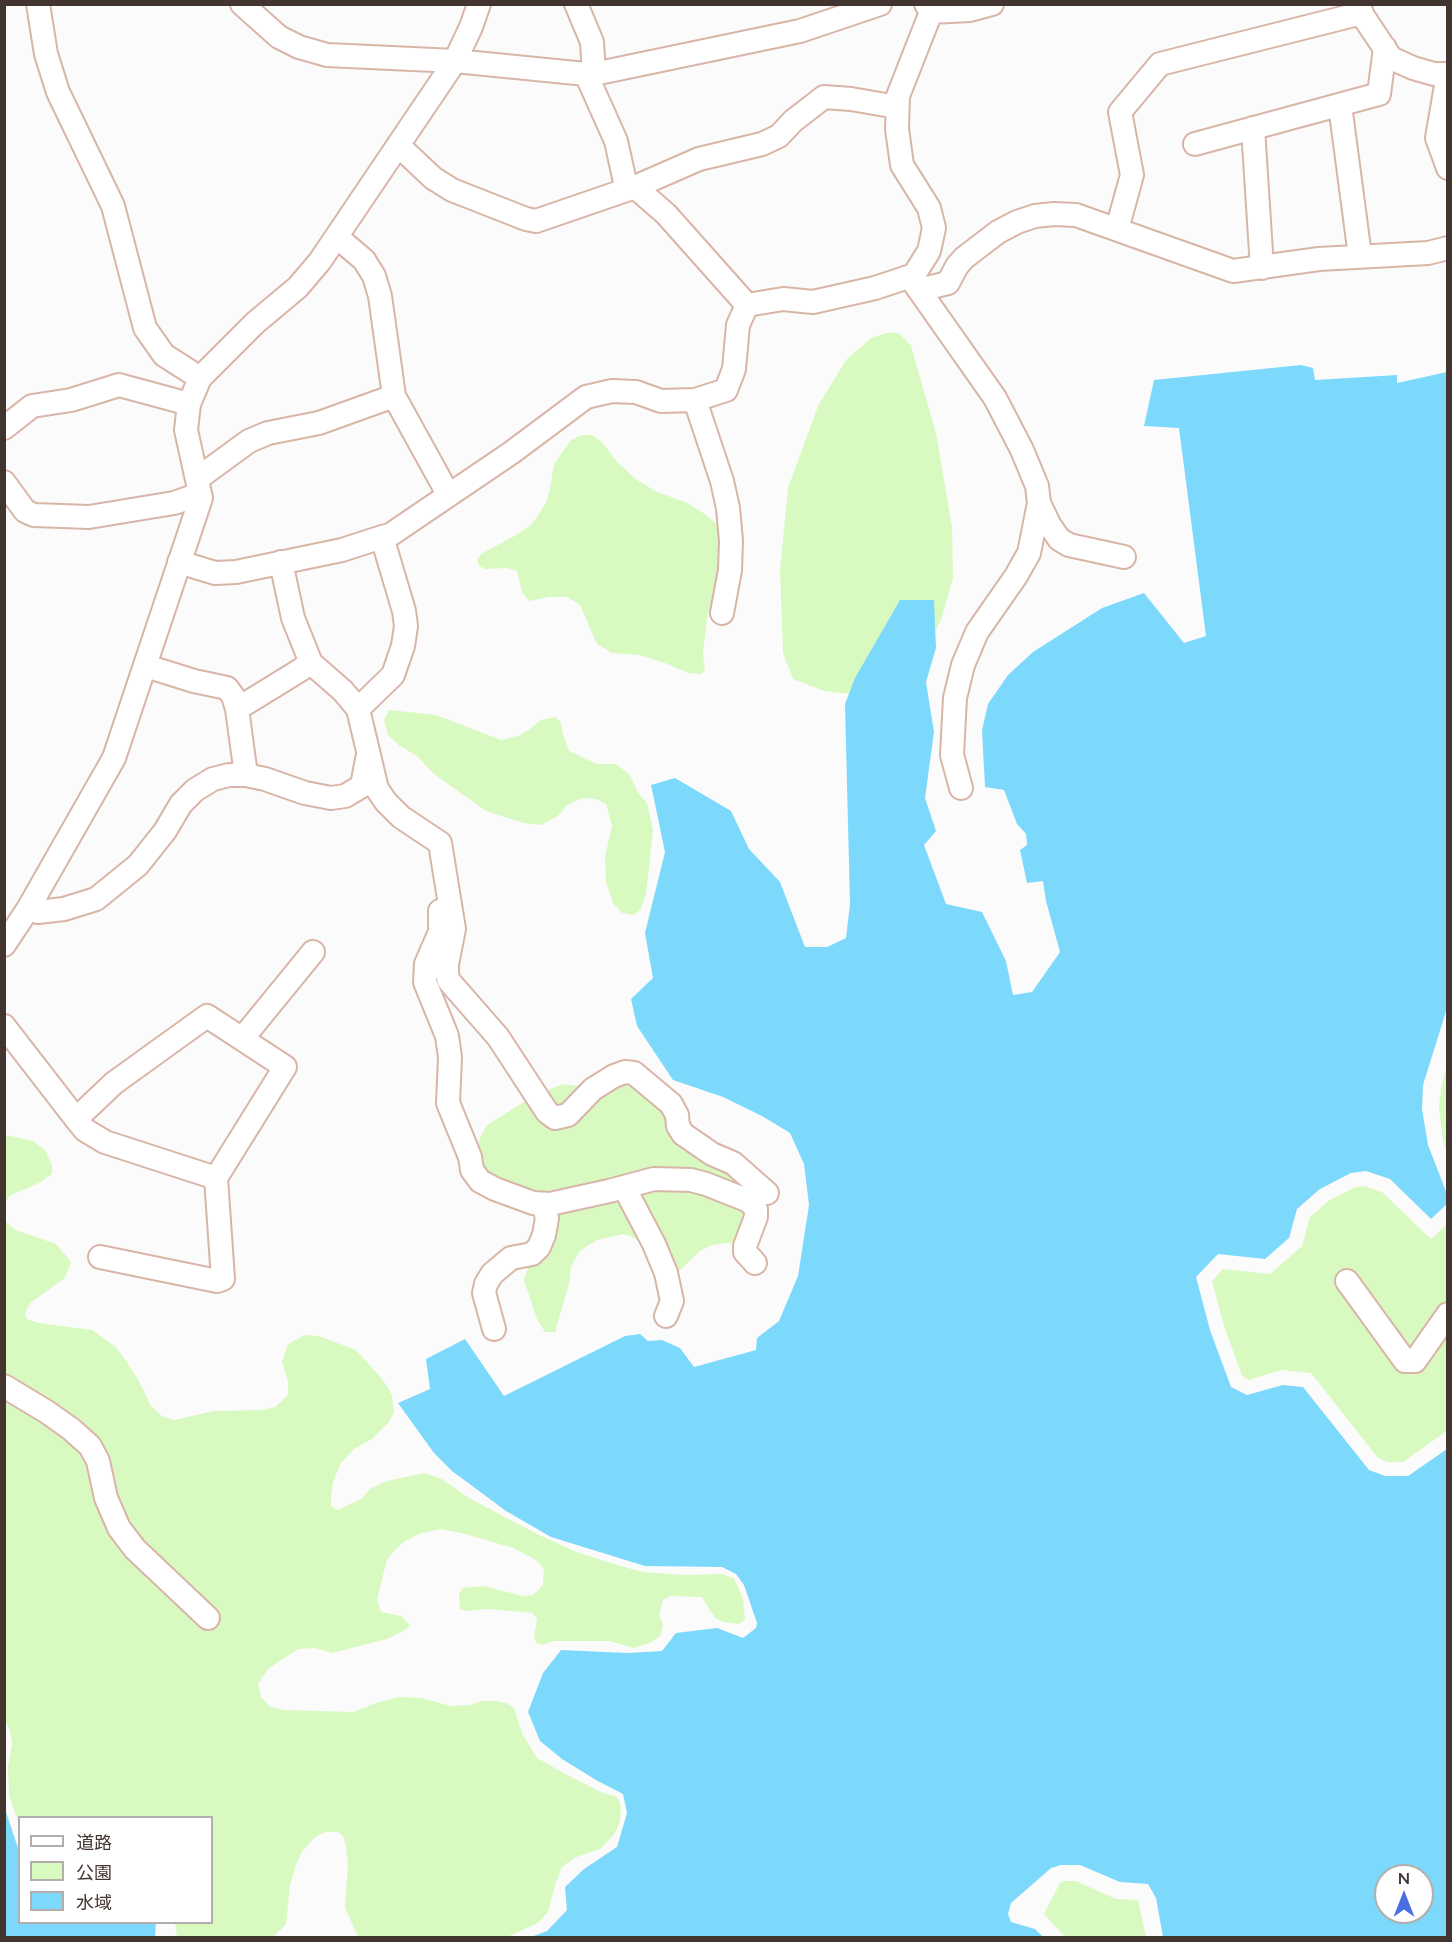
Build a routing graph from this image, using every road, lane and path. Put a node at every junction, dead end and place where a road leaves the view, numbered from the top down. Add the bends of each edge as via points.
1 (38, 4) edge
2 (242, 4) edge
3 (479, 4) edge
4 (576, 4) edge
5 (880, 4) edge
6 (992, 4) edge
7 (928, 8) edge
8 (1358, 9) edge
9 (1385, 48) junction
10 (454, 61) junction
11 (590, 74) junction
12 (1340, 105) junction
13 (897, 107) junction
14 (1253, 128) junction
15 (1195, 144) dead end
16 (398, 145) junction
17 (1448, 168) edge
18 (635, 187) junction
19 (1117, 229) junction
20 (337, 237) junction
21 (1448, 248) edge
22 (1360, 255) junction
23 (1262, 268) junction
24 (914, 283) junction
25 (747, 305) junction
26 (200, 378) junction
27 (394, 396) junction
28 (695, 400) junction
29 (189, 404) junction
30 (4, 428) edge
31 (4, 482) edge
32 (198, 486) junction
33 (448, 494) junction
34 (1039, 503) junction
35 (382, 537) junction
36 (1124, 557) dead end
37 (180, 562) junction
38 (281, 562) junction
39 (722, 613) dead end
40 (310, 661) junction
41 (146, 666) junction
42 (237, 709) junction
43 (358, 709) junction
44 (367, 754) junction
45 (246, 775) junction
46 (962, 788) dead end
47 (444, 867) junction
48 (28, 909) junction
49 (4, 945) edge
50 (313, 952) dead end
51 (4, 1026) edge
52 (242, 1039) junction
53 (76, 1119) junction
54 (216, 1178) junction
55 (624, 1187) junction
56 (767, 1193) dead end
57 (543, 1204) junction
58 (100, 1257) dead end
59 (755, 1263) dead end
60 (1347, 1281) dead end
61 (1448, 1314) edge
62 (666, 1316) dead end
63 (494, 1329) dead end
64 (4, 1386) edge
65 (207, 1618) dead end

1 - 26 street via 46,54 58,92 113,206 145,328 164,355
2 - 10 street via 279,37 327,56
3 - 10 street
4 - 11 street via 592,42
5 - 11 street via 800,31
6 - 7 street via 970,10
7 - 13 street
8 - 9 street
8 - 19 street via 1160,64 1120,112 1132,175
9 - 12 street via 1379,94
9 - 17 street via 1391,58 1413,68 1448,74 1437,138
10 - 11 street
10 - 16 street
11 - 18 street via 616,141 625,182
12 - 14 street
12 - 22 street
13 - 18 street via 824,97 779,136 699,159
13 - 24 street via 902,165 929,208 934,228 929,251 914,275
14 - 15 street
14 - 23 street
16 - 18 street via 452,190 536,221
16 - 20 street
18 - 25 street via 666,214
19 - 23 street via 1226,270
19 - 24 street via 1076,215 1035,216 998,232 972,251 948,283
20 - 26 street via 298,287
20 - 27 street via 364,260 374,276
21 - 22 street via 1428,253
22 - 23 street
24 - 25 street via 813,302 783,299
24 - 34 street via 995,398 1022,450 1037,486
25 - 28 street via 738,325 735,369 726,390
26 - 29 street
27 - 32 street via 319,423 268,433 249,441
27 - 33 street
28 - 33 street via 662,401 636,392 612,391 586,397
28 - 39 street via 728,507 730,570
29 - 30 street via 119,385 71,400 32,406
29 - 32 street via 186,430
31 - 32 street via 25,511 34,515 89,517 174,503
32 - 37 street via 201,498
33 - 35 street
34 - 36 street via 1059,539 1069,545
34 - 46 street via 1029,553 978,632 963,665 955,698 952,755
35 - 38 street via 342,550
35 - 43 street via 406,626 393,675
37 - 38 street via 215,573 236,573
37 - 41 street
38 - 40 street via 293,618
40 - 42 street
40 - 43 street
41 - 42 street via 227,688
41 - 48 street via 114,758
42 - 45 street
43 - 44 street
44 - 45 street via 362,786 345,796 331,798 305,793
44 - 47 street via 377,789 401,817 440,843
45 - 48 street via 213,779 195,790 138,865 96,899 64,909
47 - 56 street via 454,929 447,964 449,981 498,1037 547,1112 555,1118 568,1114 593,1089 614,1076 634,1073 671,1104 683,1134 733,1163
47 - 57 street via 435,893 440,932 424,971 447,1036 448,1103 472,1170 480,1181
48 - 49 street
50 - 52 street
51 - 53 street
52 - 53 street via 207,1016 114,1083
52 - 54 street via 285,1066
53 - 54 street via 85,1130 105,1142
54 - 58 street via 223,1279 217,1281
55 - 57 street
55 - 59 street via 654,1179 691,1180 749,1201 756,1209 756,1217 745,1252
55 - 62 street via 666,1273 672,1301
57 - 63 street via 547,1218 539,1247 532,1254 511,1258 486,1284 484,1293
60 - 61 street via 1405,1360 1415,1361
64 - 65 street via 47,1412 90,1446 99,1461 106,1498 119,1528 135,1549

